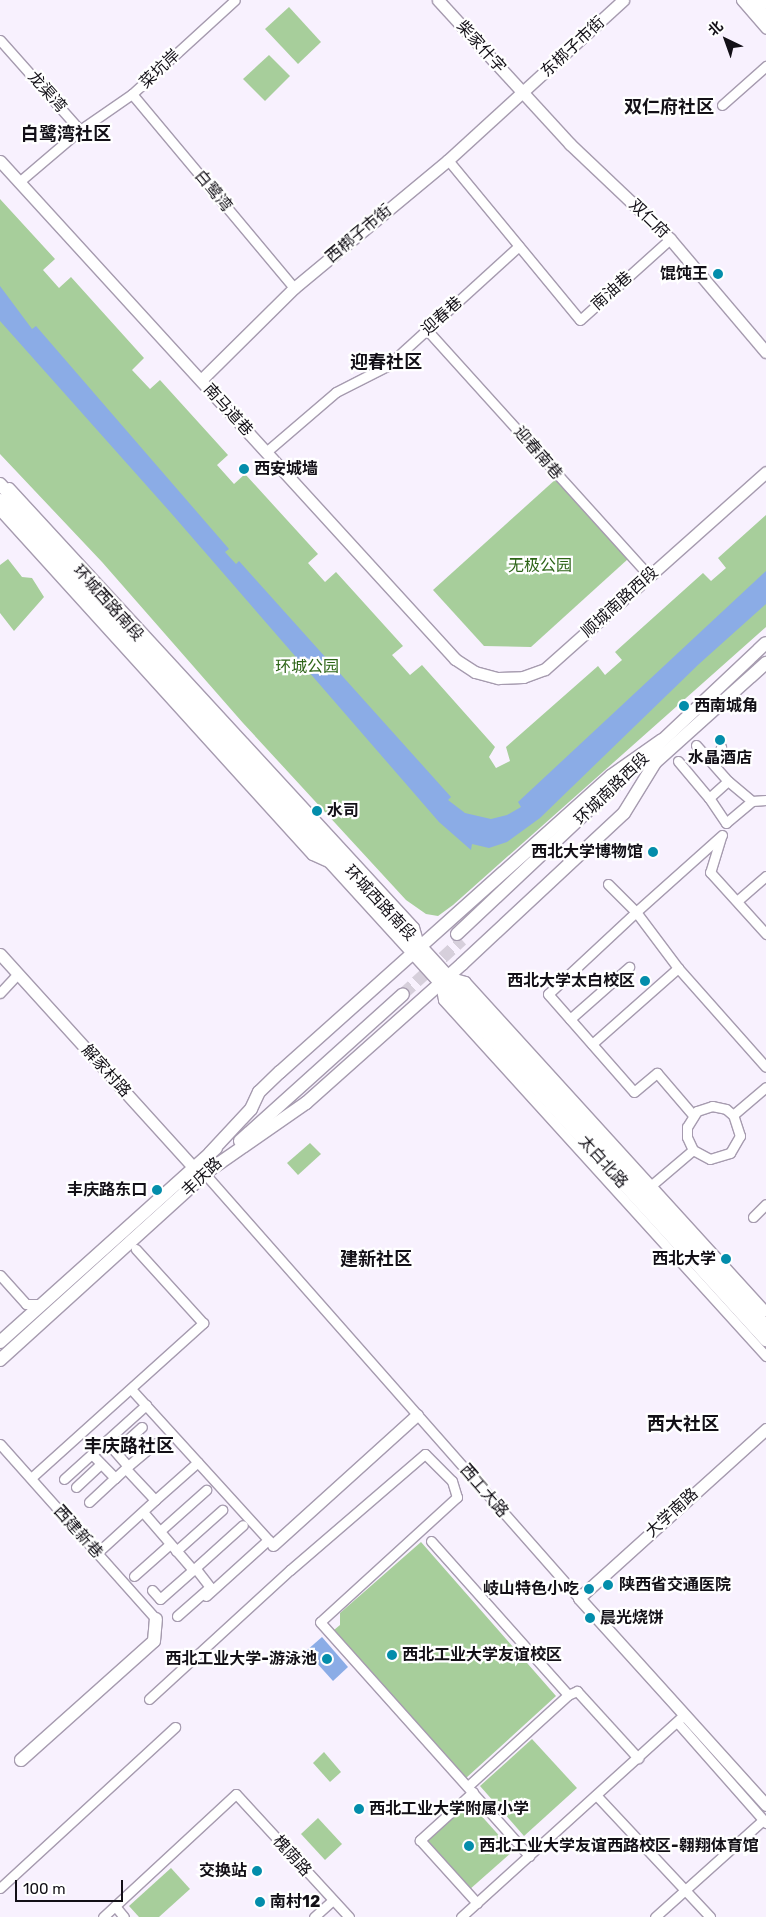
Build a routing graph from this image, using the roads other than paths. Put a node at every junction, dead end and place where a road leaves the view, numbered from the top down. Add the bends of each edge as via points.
1 (234, 0) edge
2 (438, 0) edge
3 (623, 0) edge
4 (741, 0) edge
5 (752, 0) edge
6 (763, 0) edge
7 (766, 3) edge
8 (766, 17) edge
9 (766, 29) edge
10 (0, 40) edge
11 (766, 66) edge
12 (132, 94) junction
13 (523, 94) junction
14 (722, 105) dead end
15 (80, 130) junction
16 (448, 160) junction
17 (0, 161) edge
18 (19, 182) junction
19 (670, 239) junction
20 (519, 246) junction
21 (294, 288) junction
22 (427, 330) junction
23 (766, 352) edge
24 (201, 380) junction
25 (266, 452) junction
26 (766, 472) edge
27 (0, 482) edge
28 (0, 500) edge
29 (0, 511) edge
30 (649, 576) junction
31 (766, 642) edge
32 (455, 659) joint
33 (766, 663) edge
34 (662, 740) junction
35 (696, 745) dead end
36 (721, 747) dead end
37 (656, 761) junction
38 (678, 761) dead end
39 (715, 766) junction
40 (728, 781) junction
41 (709, 798) junction
42 (766, 800) edge
43 (752, 801) junction
44 (726, 823) junction
45 (315, 832) junction
46 (722, 835) junction
47 (334, 840) junction
48 (331, 864) junction
49 (766, 876) edge
50 (608, 884) dead end
51 (737, 901) junction
52 (636, 912) junction
53 (766, 934) edge
54 (416, 950) junction
55 (0, 954) edge
56 (629, 967) dead end
57 (678, 968) junction
58 (18, 974) junction
59 (444, 980) junction
60 (0, 993) edge
61 (570, 1019) junction
62 (592, 1044) junction
63 (766, 1067) edge
64 (766, 1086) edge
65 (693, 1115) junction
66 (733, 1115) junction
67 (693, 1150) junction
68 (210, 1153) junction
69 (203, 1170) junction
70 (648, 1188) junction
71 (766, 1204) edge
72 (753, 1217) dead end
73 (136, 1248) dead end
74 (0, 1276) edge
75 (42, 1304) junction
76 (766, 1312) edge
77 (766, 1326) edge
78 (766, 1340) edge
79 (0, 1342) edge
80 (766, 1356) edge
81 (0, 1360) edge
82 (131, 1389) junction
83 (146, 1405) junction
84 (418, 1415) junction
85 (142, 1427) dead end
86 (766, 1429) edge
87 (106, 1442) junction
88 (155, 1442) dead end
89 (0, 1444) edge
90 (114, 1451) junction
91 (92, 1454) junction
92 (198, 1462) junction
93 (101, 1464) junction
94 (127, 1467) junction
95 (31, 1478) junction
96 (115, 1478) junction
97 (64, 1479) dead end
98 (76, 1487) dead end
99 (206, 1490) dead end
100 (155, 1500) junction
101 (88, 1502) dead end
102 (222, 1510) dead end
103 (143, 1512) junction
104 (243, 1525) dead end
105 (160, 1532) junction
106 (431, 1540) dead end
107 (270, 1543) junction
108 (170, 1544) junction
109 (176, 1551) junction
110 (97, 1553) junction
111 (194, 1569) junction
112 (134, 1576) dead end
113 (152, 1590) dead end
114 (206, 1596) dead end
115 (578, 1598) junction
116 (177, 1616) dead end
117 (156, 1619) joint
118 (568, 1695) junction
119 (149, 1699) dead end
120 (681, 1719) junction
121 (174, 1727) dead end
122 (638, 1758) junction
123 (22, 1760) dead end
124 (471, 1789) junction
125 (596, 1795) junction
126 (766, 1805) edge
127 (765, 1822) edge
128 (529, 1856) junction
129 (0, 1888) edge
130 (685, 1890) junction
131 (333, 1900) junction
132 (477, 1903) junction
133 (115, 1906) junction
134 (103, 1917) edge
135 (124, 1917) edge
136 (314, 1917) edge
137 (348, 1917) edge
138 (461, 1917) edge
139 (655, 1917) edge
140 (710, 1917) edge

1 - 12 street, 菜坑岸
2 - 13 street, 柴家什字
3 - 13 street, 东梆子市街
4 - 9 street
5 - 8 street
6 - 7 street
10 - 15 street, 龙渠湾
11 - 14 street
12 - 15 street, 菜坑岸
12 - 21 street, 白鹭湾
13 - 16 street, 西梆子市街
13 - 19 street, 双仁府 via 570,144
15 - 18 street
16 - 20 street
16 - 21 street, 西梆子市街
17 - 18 street, 南马道巷
18 - 24 street, 南马道巷
19 - 20 street, 南油巷 via 580,320
19 - 23 street, 双仁府
20 - 22 street, 迎春巷
21 - 24 street, 西梆子市街
22 - 25 street, 迎春巷 via 387,366 336,392
22 - 30 street, 迎春南巷
24 - 25 street, 南马道巷
25 - 32 street, 南马道巷
26 - 30 street, 顺城南路西段
27 - 45 main road, 环城西路南段
27 - 47 street, 环城西路南段 via 35,512
28 - 48 main road, 环城西路南段
29 - 48 street, 环城西路南段 via 312,855
30 - 32 street, 顺城南路西段 via 545,668 522,677 498,678 475,672
31 - 34 main road, 环城南路西段
33 - 37 main road, 环城南路西段
34 - 37 main road, 环城南路西段 via 460,937
34 - 54 main road via 611,776
35 - 39 street
36 - 39 street
37 - 59 main road via 624,813
38 - 41 street
39 - 40 street
40 - 41 street
40 - 43 street
41 - 44 street
42 - 43 street
43 - 44 street
44 - 46 street
45 - 47 street
45 - 54 main road, 环城西路南段
46 - 51 street via 710,872
46 - 52 street
47 - 54 street, 环城西路南段 via 414,927
48 - 54 main road, 环城西路南段
49 - 51 street
50 - 52 street
51 - 53 street
52 - 57 street
52 - 61 street via 548,994
54 - 59 main road, 环城西路南段
54 - 68 main road via 259,1092 251,1109
55 - 58 street, 解家村路
56 - 61 street
57 - 62 street
57 - 63 street
58 - 60 street
58 - 69 street, 解家村路
59 - 69 main road via 306,1103
59 - 70 main road, 太白北路
59 - 78 main road, 太白北路
59 - 80 street via 444,1000
61 - 62 street
62 - 65 street via 634,1092 657,1073
64 - 66 street
65 - 66 street via 712,1106 726,1109
65 - 67 street via 687,1127 687,1137
66 - 67 street via 740,1136 730,1153 710,1159
67 - 70 street
68 - 69 main road, 丰庆路
68 - 69 main road, 丰庆路 via 401,991
69 - 75 main road, 丰庆路
69 - 81 main road, 丰庆路
69 - 84 street, 西工大路
70 - 76 street
70 - 77 main road, 太白北路
71 - 72 street
73 - 82 street via 203,1323
74 - 75 street via 26,1304
75 - 79 main road, 丰庆路
82 - 83 street
82 - 95 street
83 - 87 street
83 - 92 street
84 - 107 street
84 - 115 street, 西工大路
85 - 90 street
86 - 115 street, 大学南路
87 - 90 street
87 - 91 street
88 - 94 street
89 - 95 street, 西建新巷
90 - 94 street
91 - 93 street
91 - 97 street
92 - 100 street
92 - 107 street
93 - 96 street
93 - 98 street
94 - 96 street
94 - 100 street
95 - 110 street, 西建新巷
96 - 101 street
99 - 105 street
100 - 103 street
102 - 109 street
103 - 105 street
103 - 110 street
104 - 111 street
105 - 108 street
106 - 118 street
107 - 114 street
108 - 109 street
108 - 112 street
109 - 111 street
110 - 117 street, 西建新巷
111 - 113 street via 160,1599
111 - 116 street via 210,1587
115 - 120 street, 西工大路
117 - 123 main road via 154,1641
118 - 122 street via 577,1691
118 - 124 street
119 - 124 street via 290,1570 425,1454 452,1480 457,1498 320,1622
120 - 122 street
120 - 126 street, 西工大路
120 - 127 street
121 - 129 street
122 - 125 street
124 - 128 street
124 - 132 street via 420,1840
125 - 128 street
125 - 130 street
127 - 130 street
128 - 132 street
130 - 139 street
130 - 140 street
131 - 133 street, 槐荫路 via 236,1794
131 - 136 street
131 - 137 street, 槐荫路
132 - 138 street
133 - 134 street
133 - 135 street

